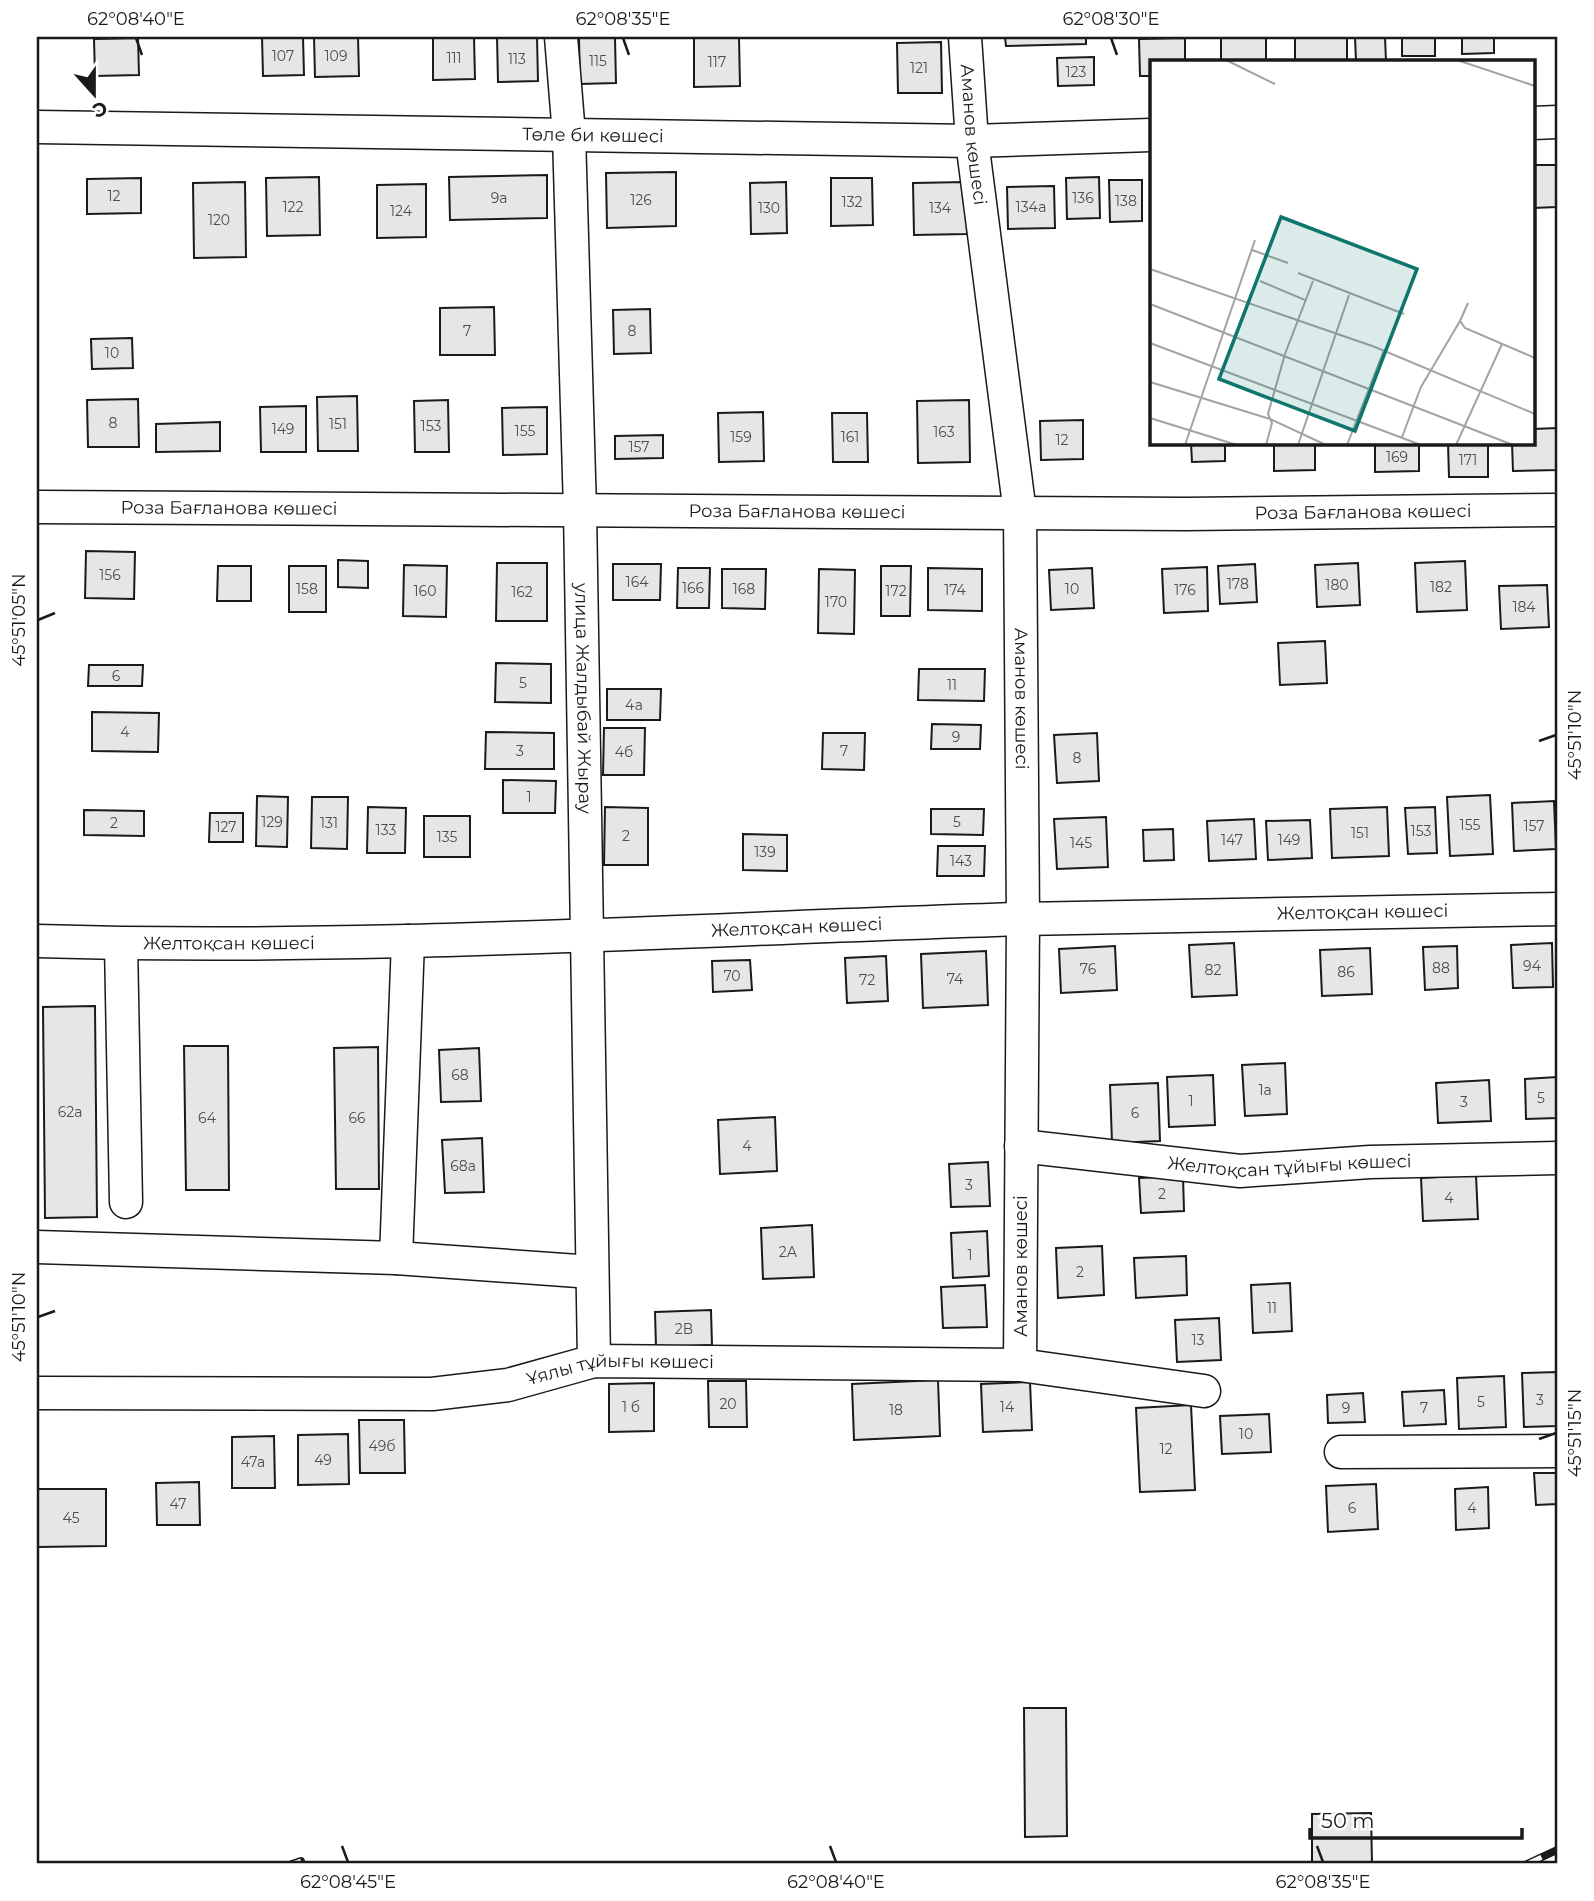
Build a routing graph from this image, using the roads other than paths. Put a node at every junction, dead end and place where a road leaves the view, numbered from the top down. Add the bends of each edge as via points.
1 (561, 37) edge
2 (965, 37) edge
3 (1534, 122) edge
4 (1557, 122) edge
5 (37, 127) edge
6 (569, 135) junction
7 (1150, 135) edge
8 (972, 141) junction
9 (37, 507) edge
10 (580, 510) junction
11 (1557, 510) edge
12 (1020, 513) junction
13 (1557, 909) edge
14 (1023, 919) junction
15 (586, 937) junction
16 (408, 940) junction
17 (37, 941) edge
18 (121, 944) junction
19 (1021, 1146) junction
20 (1556, 1158) edge
21 (126, 1202) dead end
22 (37, 1247) edge
23 (396, 1258) junction
24 (592, 1272) junction
25 (594, 1361) junction
26 (1020, 1365) junction
27 (1204, 1391) dead end
28 (37, 1393) edge
29 (1557, 1451) edge
30 (1341, 1452) dead end

1 - 6 street, улица Жалдыбай Жырау
2 - 8 street, Аманов көшесі
3 - 4 street
5 - 6 street, Төле би көшесі
6 - 8 street, Төле би көшесі
6 - 10 street, улица Жалдыбай Жырау
7 - 8 street, Төле би көшесі
8 - 12 street, Аманов көшесі
9 - 10 street, Роза Бағланова көшесі
10 - 12 street, Роза Бағланова көшесі
10 - 15 street, улица Жалдыбай Жырау
11 - 12 street, Роза Бағланова көшесі
12 - 14 street, Аманов көшесі
13 - 14 street, Желтоқсан көшесі
14 - 15 street, Желтоқсан көшесі
14 - 19 street, Аманов көшесі
15 - 16 street, Желтоқсан көшесі
15 - 24 street, улица Жалдыбай Жырау
16 - 18 street, Желтоқсан көшесі
16 - 23 street
17 - 18 street, Желтоқсан көшесі
18 - 21 street
19 - 20 street, Желтоқсан тұйығы көшесі via 1240,1171 1370,1162
19 - 26 street, Аманов көшесі
22 - 23 street
23 - 24 street
24 - 25 street, улица Жалдыбай Жырау
25 - 26 street, Ұялы тұйығы көшесі
25 - 28 street, Ұялы тұйығы көшесі via 508,1385 432,1394
26 - 27 street, Ұялы тұйығы көшесі
29 - 30 street

